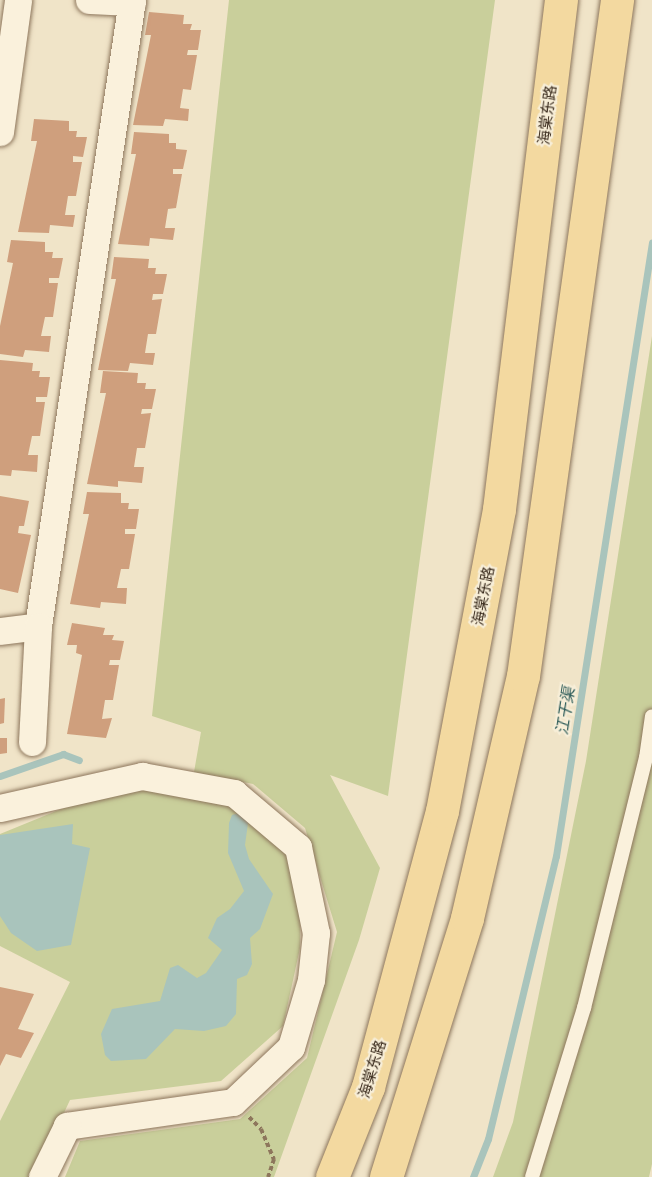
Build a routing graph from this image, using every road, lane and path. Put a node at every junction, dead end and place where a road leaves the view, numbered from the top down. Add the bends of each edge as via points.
1 (18, 0) edge
2 (89, 0) edge
3 (561, 0) edge
4 (617, 0) edge
5 (132, 1) edge
6 (0, 132) edge
7 (17, 629) edge
8 (652, 716) edge
9 (32, 742) dead end
10 (0, 808) edge
11 (233, 1102) junction
12 (42, 1177) edge
13 (268, 1177) edge
14 (332, 1177) edge
15 (386, 1177) edge
16 (532, 1177) edge

1 - 6 street
2 - 5 street
3 - 14 main road, 海棠东路 via 499,509 442,811 368,1087
4 - 15 main road via 523,676 467,918
5 - 7 street
7 - 9 street via 35,686
8 - 16 lane via 646,758 584,1008
10 - 11 street via 142,776 234,793 298,847 316,933 311,980 291,1047
11 - 12 street via 68,1126
11 - 13 path via 261,1129 274,1159

